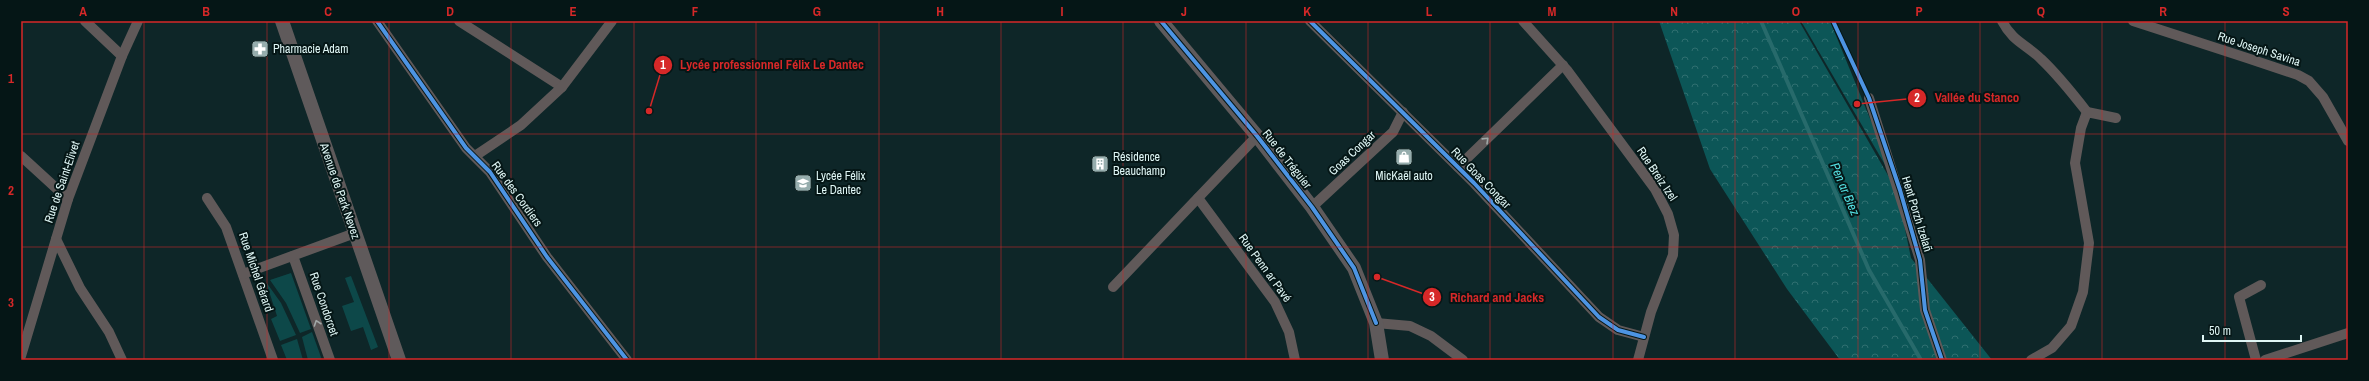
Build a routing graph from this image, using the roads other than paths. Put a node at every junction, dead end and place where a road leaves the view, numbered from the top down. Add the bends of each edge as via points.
1 (85, 21) edge
2 (138, 21) edge
3 (282, 21) edge
4 (377, 21) edge
5 (459, 21) edge
6 (612, 21) edge
7 (1161, 21) edge
8 (1310, 21) edge
9 (1523, 21) edge
10 (2002, 21) edge
11 (2133, 21) edge
12 (122, 56) junction
13 (1563, 65) junction
14 (562, 87) junction
15 (1869, 98) dead end
16 (1403, 112) junction
17 (2087, 112) junction
18 (2116, 118) dead end
19 (1257, 136) junction
20 (2348, 140) edge
21 (21, 156) edge
22 (475, 156) junction
23 (1458, 167) junction
24 (207, 198) dead end
25 (1198, 198) junction
26 (68, 199) junction
27 (1312, 207) junction
28 (355, 234) junction
29 (56, 239) junction
30 (293, 256) junction
31 (243, 274) junction
32 (2261, 285) dead end
33 (1113, 287) dead end
34 (1376, 323) junction
35 (2348, 333) edge
36 (1644, 337) junction
37 (21, 356) edge
38 (122, 360) edge
39 (273, 360) edge
40 (330, 360) edge
41 (399, 360) edge
42 (627, 360) edge
43 (1295, 360) edge
44 (1382, 360) edge
45 (1463, 360) edge
46 (1638, 360) edge
47 (1942, 360) edge
48 (2031, 360) edge
49 (2256, 360) edge
50 (2265, 360) edge

1 - 12 street
2 - 12 street, Rue de Saint-Elivet
3 - 28 main road, Avenue de Park Nevez
4 - 22 street, Rue des Cordiers via 466,148
5 - 14 street
6 - 14 street
7 - 19 main road, Rue de Tréguier
8 - 16 street, Rue Goas Congar
9 - 13 street, Rue Breiz Izel
10 - 17 street via 2018,43 2040,57 2058,76
11 - 20 street, Rue Joseph Savina via 2304,78 2317,88
12 - 26 street, Rue de Saint-Elivet
23 -> 13 street
13 - 36 street, Rue Breiz Izel via 1655,189 1668,214 1674,235 1673,255
14 - 22 street via 521,125
15 - 47 street, Hent Porzh Izelañ via 1920,260 1925,310
16 - 23 street, Rue Goas Congar
16 - 27 street, Goas Congar via 1392,132
17 - 18 street
17 - 48 street via 2079,133 2075,163 2088,244 2083,292 2071,326 2052,348
19 - 25 street
19 - 27 main road, Rue de Tréguier
21 - 26 street
22 - 42 street, Rue des Cordiers via 490,172 547,257
23 - 36 street, Rue Goas Congar via 1599,317 1618,330
24 - 31 street, Rue Michel Gérard via 226,227
25 - 33 street
25 - 43 street, Rue Penn ar Pavé via 1275,302 1289,332
26 - 29 street, Rue de Saint-Elivet
27 - 34 main road, Rue de Tréguier via 1354,268
28 - 30 street
28 - 41 main road, Avenue de Park Nevez
29 - 37 street, Rue de Saint-Elivet
29 - 38 street via 80,288 108,332
30 - 31 street
40 -> 30 street, Rue Condorcet
31 - 39 street, Rue Michel Gérard
32 - 49 street via 2239,297
34 - 44 main road, Rue de Tréguier
34 - 45 street via 1410,326 1431,336
35 - 50 street
36 - 46 street, Rue Breiz Izel

